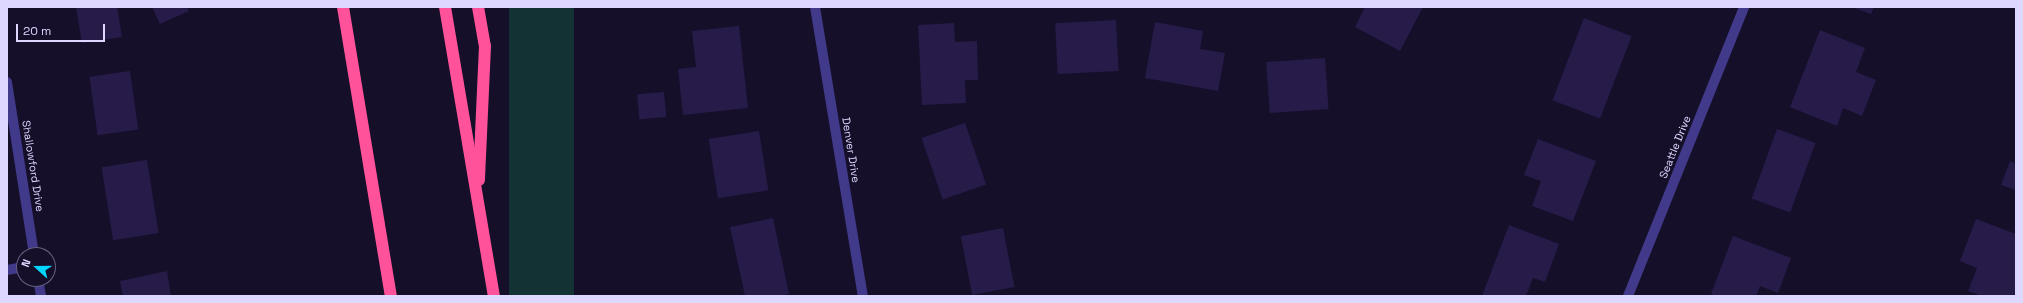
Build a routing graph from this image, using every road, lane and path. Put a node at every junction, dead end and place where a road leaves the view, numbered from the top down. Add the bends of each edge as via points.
1 (343, 7) edge
2 (445, 7) edge
3 (478, 7) edge
4 (816, 7) edge
5 (1744, 7) edge
6 (7, 82) edge
7 (478, 205) junction
8 (33, 247) edge
9 (391, 296) edge
10 (494, 296) edge
11 (863, 296) edge
12 (1628, 296) edge

1 - 9 highway
2 - 7 highway
3 - 7 highway via 485,46
4 - 11 street, Denver Drive
5 - 12 street, Seattle Drive
6 - 8 street, Shallowford Drive
7 - 10 highway

